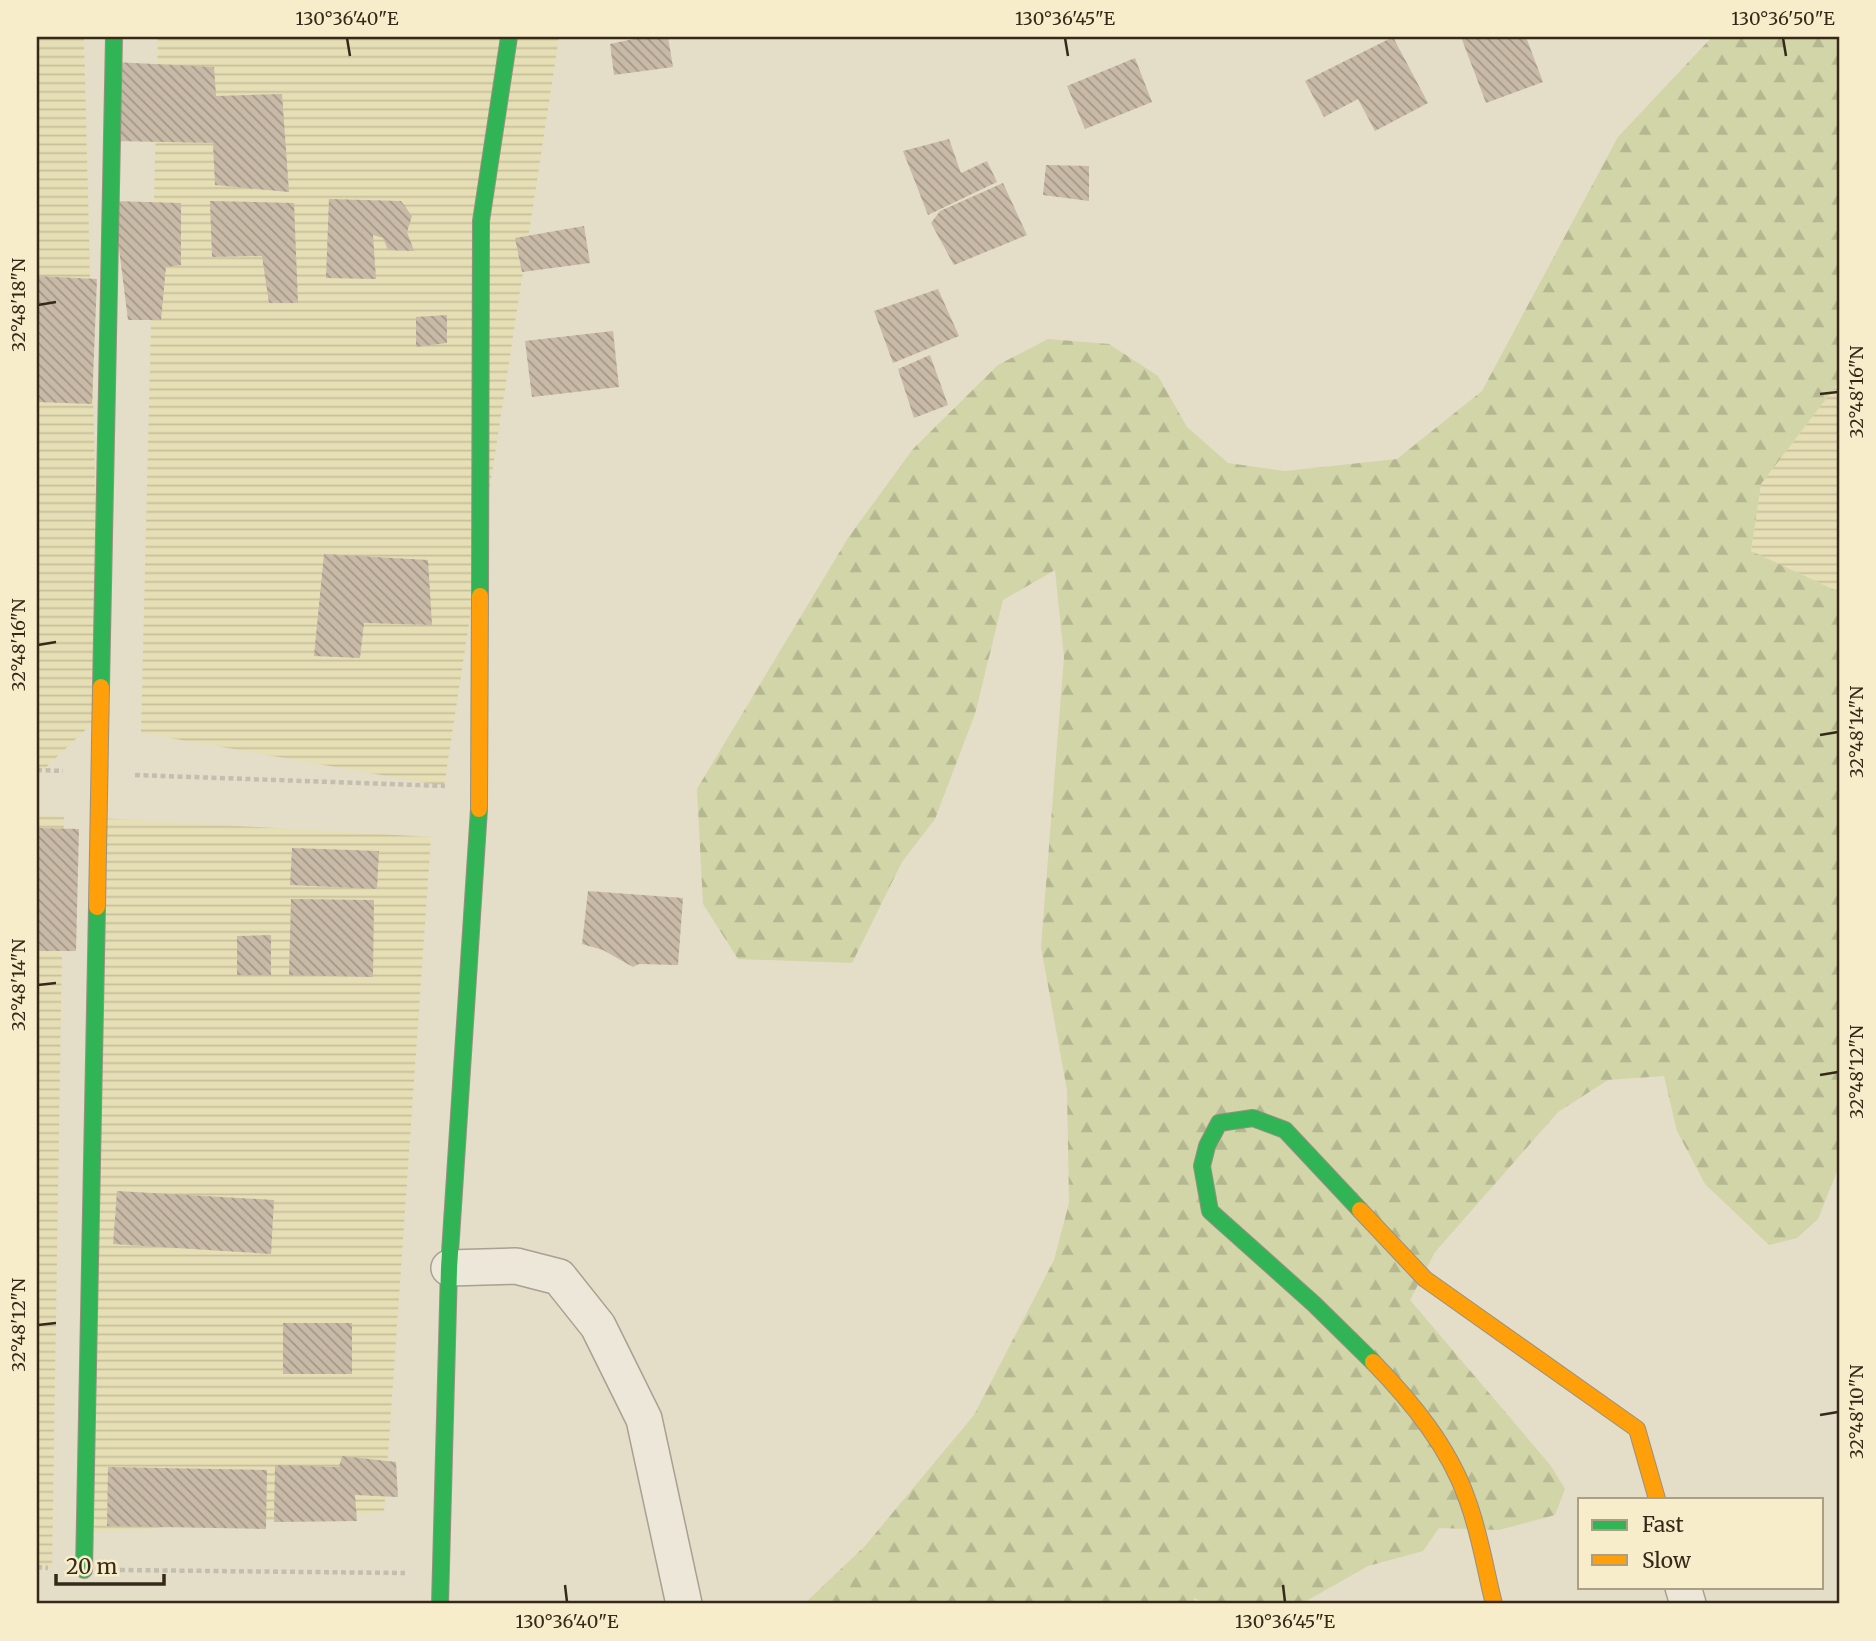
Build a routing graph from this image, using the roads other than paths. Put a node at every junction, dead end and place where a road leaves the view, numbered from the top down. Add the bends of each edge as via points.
1 (114, 37) edge
2 (509, 37) edge
3 (449, 1268) junction
4 (1657, 1498) edge
5 (84, 1570) road end
6 (440, 1604) edge
7 (684, 1604) edge
8 (1494, 1604) edge

1 - 5 street
2 - 3 street via 481,221 480,788
3 - 6 street
3 - 7 street via 516,1266 559,1277 598,1326 644,1419
4 - 8 street via 1637,1429 1425,1279 1285,1130 1253,1118 1219,1123 1204,1147 1201,1178 1210,1211 1368,1356 1427,1427 1462,1486

